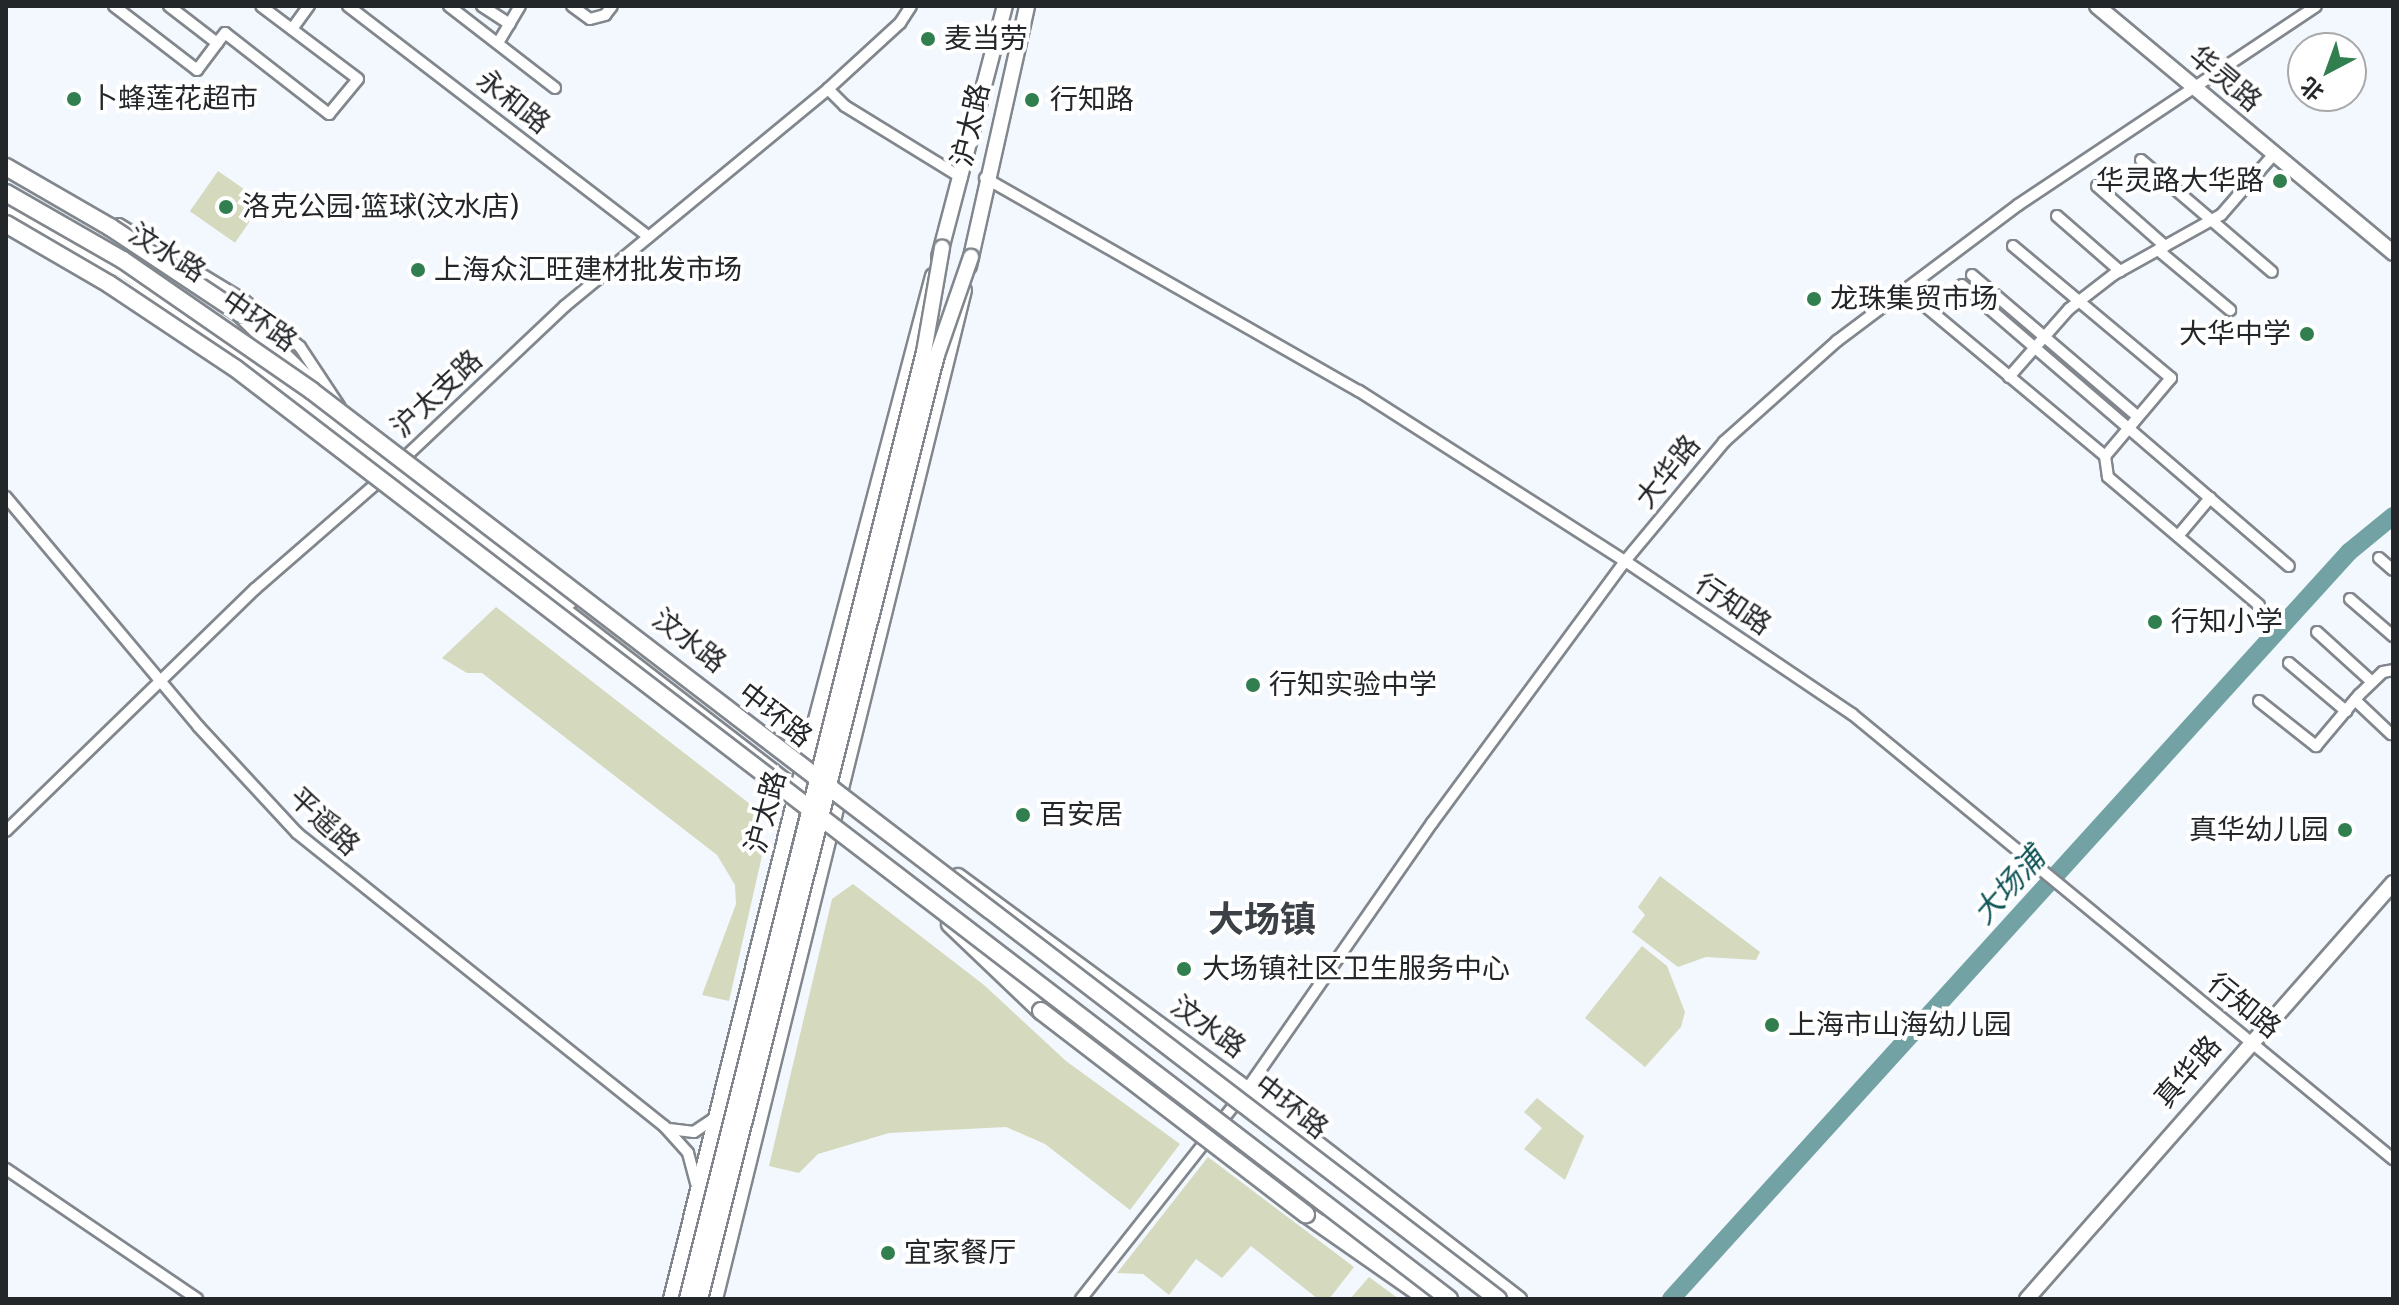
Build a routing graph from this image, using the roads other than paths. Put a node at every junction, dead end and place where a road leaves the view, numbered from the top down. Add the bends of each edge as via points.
1 (114, 6) edge
2 (169, 6) edge
3 (261, 6) edge
4 (309, 6) edge
5 (348, 6) edge
6 (449, 6) edge
7 (482, 6) edge
8 (520, 6) edge
9 (572, 6) edge
10 (612, 6) edge
11 (911, 6) edge
12 (1005, 6) edge
13 (1027, 6) edge
14 (2097, 6) edge
15 (2316, 6) edge
16 (510, 24) junction
17 (292, 29) junction
18 (217, 43) junction
19 (498, 43) junction
20 (2194, 87) junction
21 (555, 88) dead end
22 (828, 89) junction
23 (2274, 154) junction
24 (6, 159) edge
25 (2141, 160) dead end
26 (14, 168) edge
27 (6, 174) edge
28 (962, 178) junction
29 (985, 178) junction
30 (2097, 186) dead end
31 (9, 194) edge
32 (6, 215) edge
33 (2057, 216) dead end
34 (2211, 221) junction
35 (6, 227) edge
36 (649, 237) junction
37 (2013, 246) dead end
38 (942, 248) junction
39 (2161, 248) junction
40 (2393, 253) edge
41 (971, 257) junction
42 (2120, 271) junction
43 (2272, 272) dead end
44 (1972, 275) dead end
45 (1962, 285) dead end
46 (1913, 296) dead end
47 (2079, 300) junction
48 (2230, 310) dead end
49 (2045, 336) junction
50 (2035, 347) junction
51 (232, 349) junction
52 (275, 357) junction
53 (2009, 377) junction
54 (315, 387) junction
55 (339, 406) junction
56 (2138, 417) junction
57 (2130, 427) junction
58 (406, 456) junction
59 (2105, 456) junction
60 (386, 475) junction
61 (6, 497) edge
62 (2210, 498) junction
63 (2178, 536) junction
64 (2379, 558) dead end
65 (1625, 561) junction
66 (2289, 566) dead end
67 (2393, 570) edge
68 (548, 586) junction
69 (590, 598) junction
70 (2350, 599) dead end
71 (2259, 605) dead end
72 (2317, 632) dead end
73 (2393, 636) edge
74 (658, 651) junction
75 (2289, 663) dead end
76 (2393, 670) edge
77 (160, 679) junction
78 (2372, 682) junction
79 (687, 693) junction
80 (2355, 700) junction
81 (2259, 701) dead end
82 (2346, 711) junction
83 (2391, 734) dead end
84 (806, 764) junction
85 (798, 790) junction
86 (843, 791) junction
87 (6, 831) edge
88 (830, 831) junction
89 (2393, 883) edge
90 (949, 923) junction
91 (2249, 1040) junction
92 (1247, 1089) junction
93 (717, 1116) junction
94 (664, 1126) junction
95 (1218, 1128) junction
96 (2393, 1159) edge
97 (6, 1169) edge
98 (698, 1191) junction
99 (197, 1299) edge
100 (671, 1299) edge
101 (687, 1299) edge
102 (700, 1299) edge
103 (715, 1299) edge
104 (1081, 1299) edge
105 (1430, 1299) edge
106 (1449, 1299) edge
107 (1498, 1299) edge
108 (1519, 1299) edge
109 (2027, 1299) edge

1 - 18 street via 197,70
2 - 18 street
3 - 17 street
4 - 17 street
5 - 36 street, 永和路
6 - 19 street
7 - 16 street
8 - 16 street
9 - 10 street via 590,19 605,15
11 - 22 street, 沪太支路 via 900,23
12 - 28 main road, 沪太路
13 - 29 main road, 沪太路
14 - 20 main road, 华灵路
15 - 20 street, 大华路
16 - 19 street
17 - 18 street via 358,79 329,114 225,33
19 - 21 street
20 - 23 main road, 华灵路
20 - 65 street, 大华路 via 2018,205 1781,387 1724,442
22 - 28 street via 845,106
22 - 36 street, 沪太支路
23 - 34 street
23 - 40 main road, 华灵路
24 - 26 street
25 - 34 street
26 - 27 street
26 - 54 highway, bridge via 241,314
26 - 55 street via 244,300 300,347
28 - 38 main road, 沪太路
29 - 41 main road, 沪太路
29 - 65 street, 行知路 via 1276,341
30 - 39 street
31 - 51 main road, 汶水路 via 44,225 134,277
31 - 52 main road, 汶水路 via 126,256
31 - 107 highway, 中环路, bridge via 123,260 312,391
32 - 60 main road, 汶水路 via 123,282
33 - 42 street
34 - 39 street
34 - 43 street
35 - 60 main road, 汶水路
35 - 106 highway, 中环路, bridge via 109,284 247,377
36 - 58 street, 沪太支路 via 565,306
37 - 47 street
38 - 84 main road, 沪太路 via 911,348
38 - 101 main road, 沪太路, bridge via 924,352
39 - 42 street
39 - 48 street
41 - 86 main road, 沪太路 via 951,358
41 - 102 main road, 沪太路, bridge via 937,355
42 - 47 street
44 - 49 street
45 - 50 street
46 - 53 street
47 - 49 street
47 - 56 street via 2171,378
49 - 50 street
49 - 56 street
50 - 53 street
50 - 57 street
51 - 52 main road
51 - 60 main road, 汶水路
52 - 54 main road, 汶水路
53 - 59 street
54 - 55 main road, 汶水路
55 - 58 main road, 汶水路
56 - 57 street
57 - 59 street
57 - 62 street
58 - 60 street, 沪太支路
58 - 69 main road, 汶水路
59 - 63 street via 2108,477
60 - 68 main road, 汶水路
60 - 77 street, 沪太支路
60 - 85 main road, 汶水路
61 - 77 street, 平遥路
62 - 63 street
62 - 66 street
63 - 71 street
64 - 67 street
65 - 91 street, 行知路 via 1852,714
65 - 92 street, 大华路 via 1432,823
68 - 69 main road
68 - 79 main road, 汶水路
69 - 74 main road, 汶水路
70 - 73 street
72 - 78 street
74 - 79 main road
74 - 84 main road, 汶水路
75 - 82 street
76 - 78 street
77 - 87 street, 沪太支路
77 - 94 street, 平遥路 via 246,779 323,856
78 - 80 street
79 - 85 main road, 汶水路
80 - 82 street
80 - 83 street
81 - 82 street via 2316,746
84 - 85 main road, 沪太路
84 - 86 main road, 汶水路
85 - 88 main road, 汶水路
85 - 93 main road, 沪太路
86 - 88 main road, 沪太路
86 - 92 main road, 汶水路
88 - 90 main road, 汶水路
88 - 103 main road, 沪太路
89 - 91 main road, 真华路
90 - 95 main road, 汶水路
90 - 105 highway, bridge via 1041,1011 1306,1214
91 - 96 street, 行知路
91 - 109 main road, 真华路
92 - 95 street, 大华路
92 - 108 main road, 汶水路
93 - 94 street via 690,1133
93 - 98 main road, 沪太路
94 - 98 street, 平遥路 via 688,1153
95 - 104 street, 大华路
95 - 105 main road, 汶水路
97 - 99 street
98 - 100 main road, 沪太路

